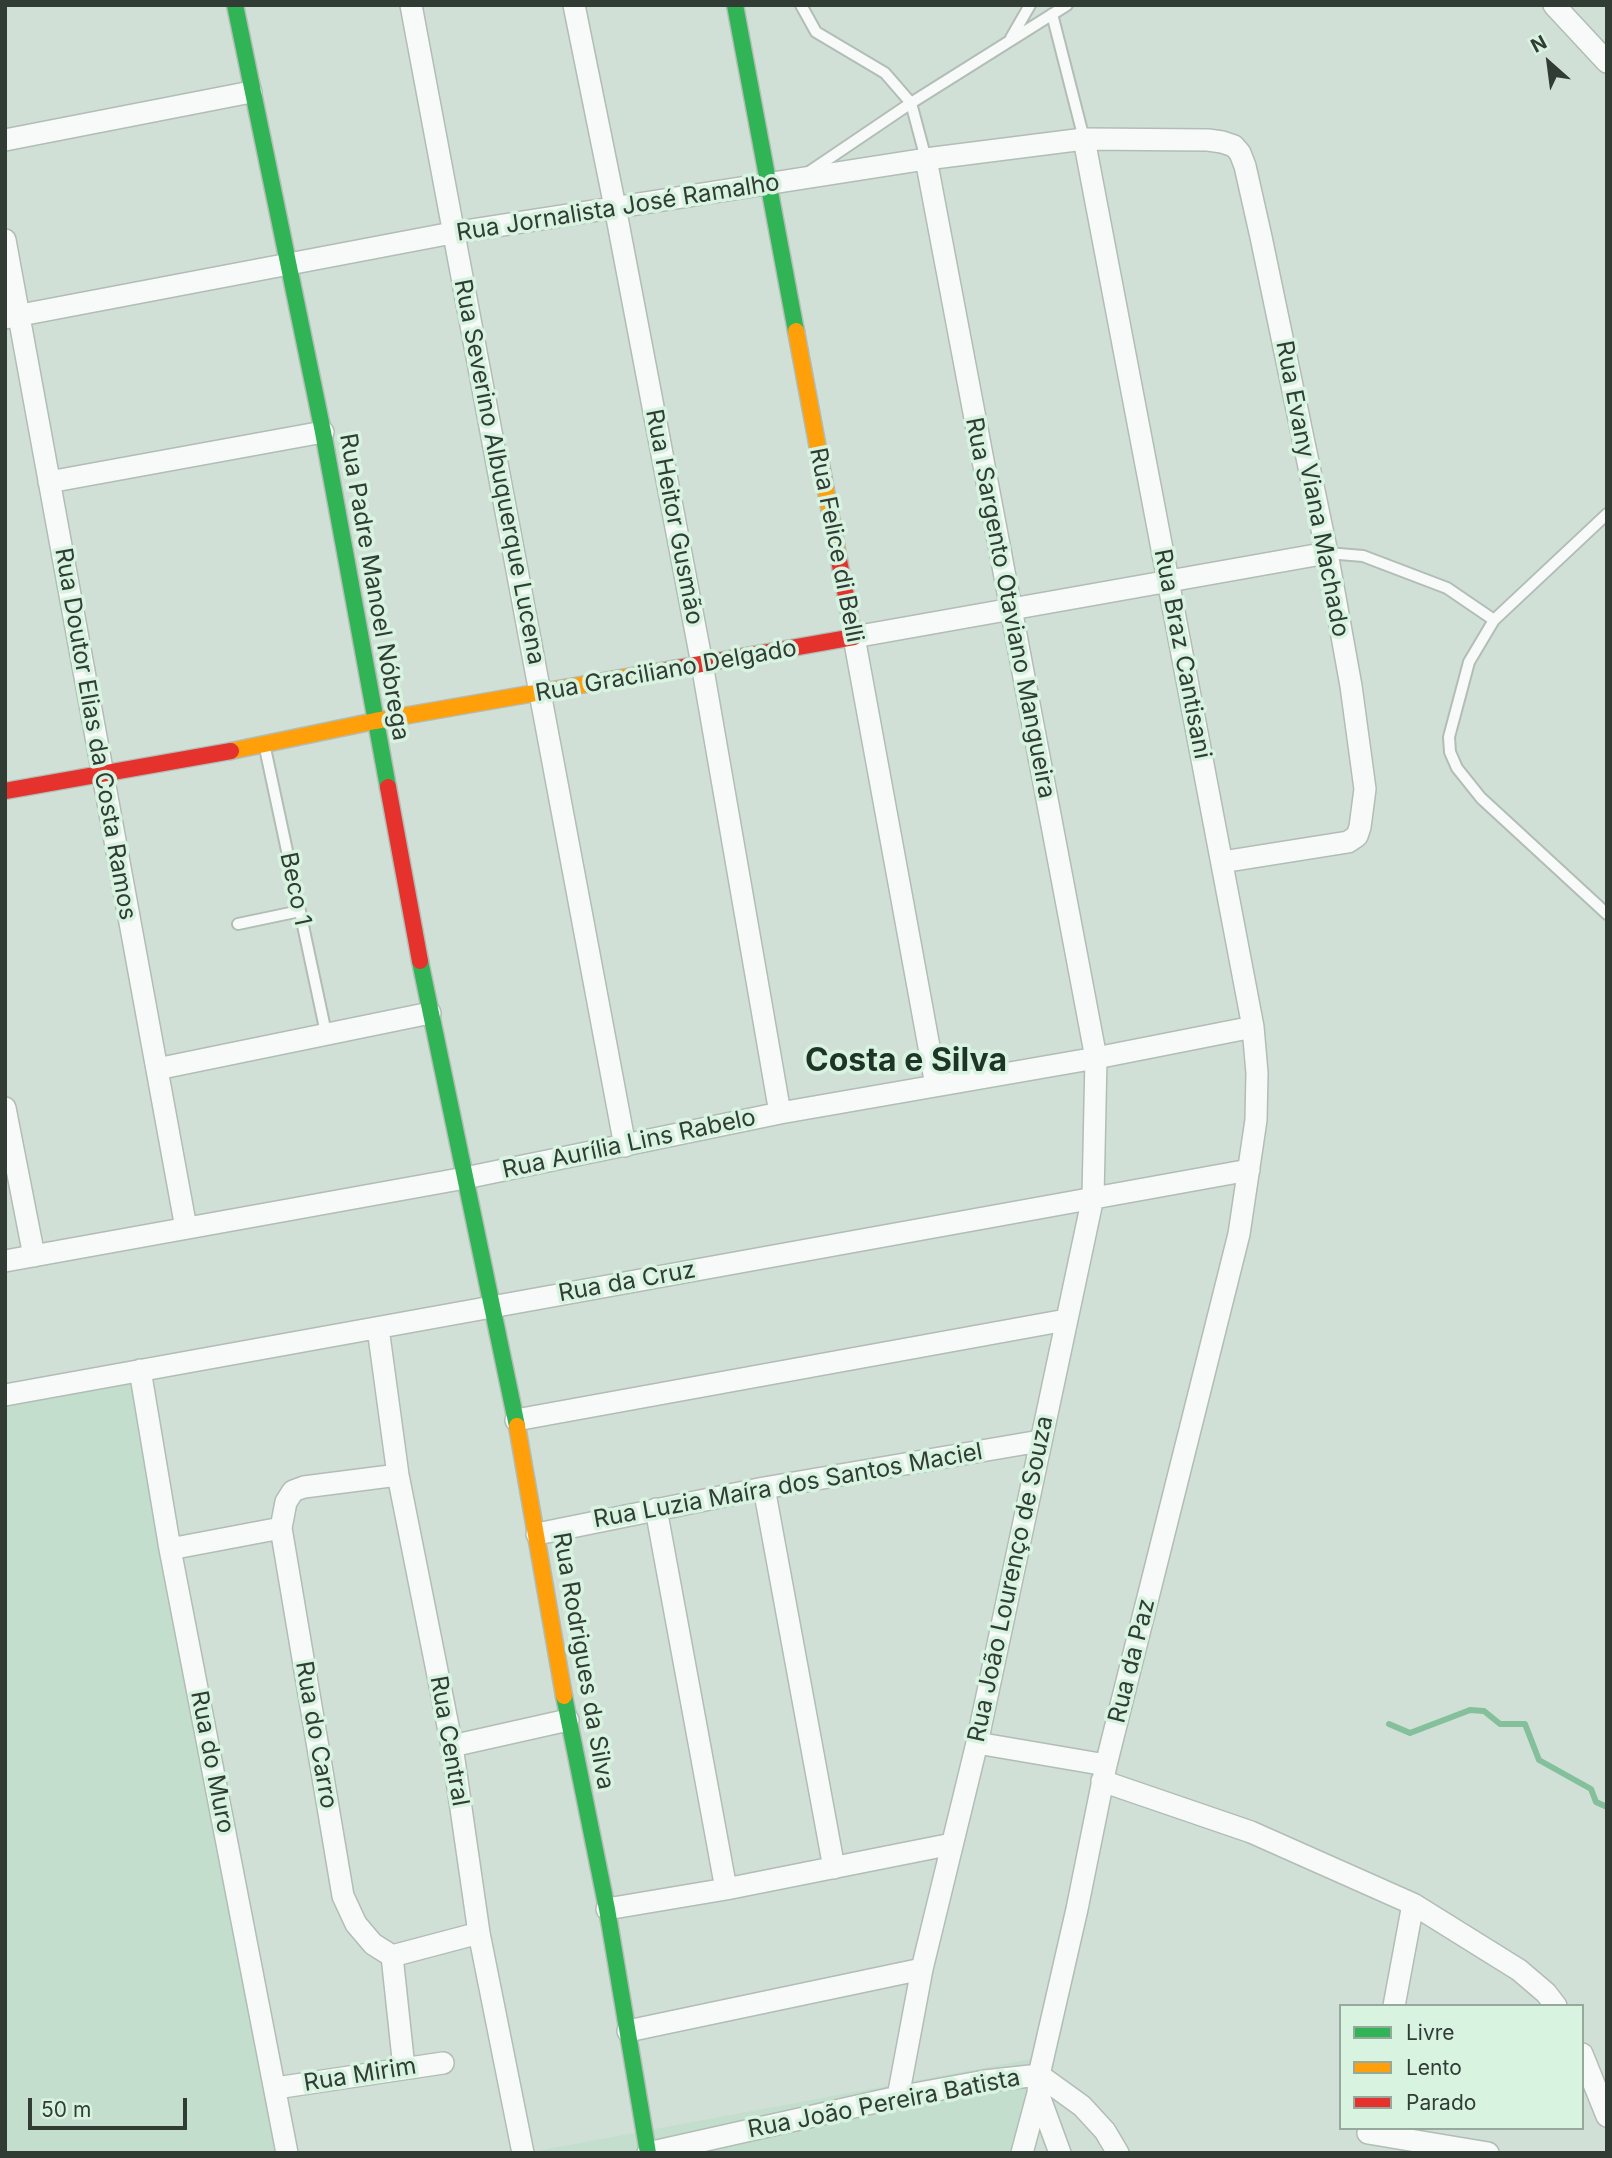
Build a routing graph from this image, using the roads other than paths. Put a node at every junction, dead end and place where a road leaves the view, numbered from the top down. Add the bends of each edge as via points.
1 (235, 5) edge
2 (411, 5) edge
3 (574, 5) edge
4 (734, 5) edge
5 (801, 5) edge
6 (1030, 5) edge
7 (1067, 5) edge
8 (1554, 5) edge
9 (1052, 14) junction
10 (1010, 40) junction
11 (1607, 62) edge
12 (251, 92) junction
13 (911, 103) junction
14 (1084, 139) junction
15 (5, 141) edge
16 (1234, 146) joint
17 (926, 159) junction
18 (798, 179) junction
19 (769, 184) junction
20 (615, 207) junction
21 (453, 233) junction
22 (5, 240) edge
23 (288, 264) junction
24 (12, 316) edge
25 (323, 432) junction
26 (49, 482) junction
27 (1607, 514) edge
28 (1327, 553) junction
29 (1168, 582) junction
30 (1010, 609) junction
31 (1494, 620) junction
32 (854, 637) junction
33 (702, 664) junction
34 (542, 693) junction
35 (375, 721) junction
36 (264, 745) junction
37 (102, 772) junction
38 (5, 791) edge
39 (1222, 862) junction
40 (300, 911) junction
41 (1607, 914) edge
42 (238, 925) dead end
43 (430, 1013) junction
44 (1253, 1027) junction
45 (326, 1033) junction
46 (1096, 1058) junction
47 (157, 1069) junction
48 (936, 1085) junction
49 (5, 1108) edge
50 (780, 1113) junction
51 (625, 1146) junction
52 (1249, 1170) junction
53 (465, 1178) junction
54 (1093, 1197) junction
55 (186, 1227) junction
56 (34, 1256) junction
57 (5, 1261) edge
58 (492, 1306) junction
59 (1066, 1320) junction
60 (378, 1328) junction
61 (140, 1370) junction
62 (5, 1395) edge
63 (516, 1420) junction
64 (1040, 1441) junction
65 (398, 1475) junction
66 (764, 1488) junction
67 (656, 1509) junction
68 (281, 1528) junction
69 (537, 1534) junction
70 (170, 1549) junction
71 (568, 1720) junction
72 (976, 1743) junction
73 (452, 1746) junction
74 (1104, 1773) junction
75 (952, 1844) junction
76 (834, 1868) junction
77 (726, 1889) junction
78 (1413, 1904) junction
79 (607, 1909) junction
80 (479, 1933) junction
81 (392, 1956) junction
82 (922, 1969) junction
83 (1394, 2004) edge
84 (1554, 2004) edge
85 (628, 2031) junction
86 (1584, 2059) edge
87 (443, 2063) dead end
88 (404, 2068) junction
89 (1039, 2084) junction
90 (276, 2088) junction
91 (898, 2097) junction
92 (1607, 2116) edge
93 (1366, 2138) edge
94 (287, 2153) edge
95 (523, 2153) edge
96 (648, 2153) edge
97 (1022, 2153) edge
98 (1060, 2153) edge
99 (1118, 2153) edge
100 (1488, 2153) edge

1 - 12 street, Rua Padre Manoel Nóbrega
2 - 21 street, Rua Severino Albuquerque Lucena
3 - 20 street, Rua Heitor Gusmão
4 - 19 street, Rua Felice di Belli
5 - 13 lane via 816,32 885,73
6 - 10 lane
7 - 9 lane
8 - 11 street
9 - 10 lane
9 - 14 lane
10 - 13 lane
12 - 15 street
12 - 23 street, Rua Padre Manoel Nóbrega
13 - 17 lane
13 - 18 lane
14 - 16 street, Rua Jornalista José Ramalho via 1208,140
14 - 17 street, Rua Jornalista José Ramalho
14 - 29 street, Rua Braz Cantisani
16 - 28 street, Rua Evany Viana Machado via 1245,166
17 - 18 street, Rua Jornalista José Ramalho
17 - 30 street, Rua Sargento Otaviano Mangueira
18 - 19 street, Rua Jornalista José Ramalho
19 - 20 street, Rua Jornalista José Ramalho
19 - 32 street, Rua Felice di Belli
20 - 21 street, Rua Jornalista José Ramalho
20 - 33 street, Rua Heitor Gusmão
21 - 23 street, Rua Jornalista José Ramalho
21 - 34 street, Rua Severino Albuquerque Lucena
22 - 24 street, Rua Doutor Elias da Costa Ramos
23 - 24 street, Rua Jornalista José Ramalho
23 - 25 street, Rua Padre Manoel Nóbrega
24 - 26 street, Rua Doutor Elias da Costa Ramos
25 - 26 street
25 - 35 street, Rua Padre Manoel Nóbrega
26 - 37 street, Rua Doutor Elias da Costa Ramos
27 - 31 lane
28 - 29 street, Rua Graciliano Delgado
28 - 31 lane via 1363,556 1447,588
28 - 39 street, Rua Evany Viana Machado via 1365,789 1357,836 1338,844
29 - 30 street, Rua Graciliano Delgado
29 - 39 street, Rua Braz Cantisani
30 - 32 street, Rua Graciliano Delgado
30 - 46 street, Rua Sargento Otaviano Mangueira
31 - 41 lane via 1469,662 1449,737 1450,752 1481,798
32 - 33 street, Rua Graciliano Delgado
32 - 48 street, Rua Felice di Belli
33 - 34 street, Rua Graciliano Delgado
33 - 50 street, Rua Heitor Gusmão
34 - 35 street, Rua Graciliano Delgado
34 - 51 street, Rua Severino Albuquerque Lucena
35 - 36 street, Rua Graciliano Delgado
35 - 43 street, Rua Padre Manoel Nóbrega
36 - 37 street, Rua Graciliano Delgado
36 - 40 lane, Beco 1
37 - 38 street, Rua Graciliano Delgado
37 - 47 street, Rua Doutor Elias da Costa Ramos
39 - 44 street, Rua Braz Cantisani
40 - 42 lane
40 - 45 lane, Beco 1
43 - 45 street
43 - 53 street, Rua Padre Manoel Nóbrega
44 - 46 street, Rua Aurília Lins Rabelo
44 - 52 street, Rua Braz Cantisani via 1256,1120
45 - 47 street
46 - 48 street, Rua Aurília Lins Rabelo
46 - 54 street, Rua João Lourenço de Souza
47 - 55 street, Rua Doutor Elias da Costa Ramos
48 - 50 street, Rua Aurília Lins Rabelo
49 - 56 street
50 - 51 street, Rua Aurília Lins Rabelo
51 - 53 street, Rua Aurília Lins Rabelo
52 - 54 street, Rua da Cruz
52 - 74 street, Rua da Paz via 1239,1234
53 - 55 street, Rua Aurília Lins Rabelo
53 - 58 street, Rua Rodrigues da Silva
54 - 58 street, Rua da Cruz
54 - 59 street, Rua João Lourenço de Souza
55 - 56 street, Rua Aurília Lins Rabelo
56 - 57 street, Rua Aurília Lins Rabelo
58 - 60 street, Rua da Cruz
58 - 63 street, Rua Rodrigues da Silva
59 - 63 street
59 - 64 street, Rua João Lourenço de Souza
60 - 61 street, Rua da Cruz
60 - 65 street, Rua Central
61 - 62 street, Rua da Cruz
61 - 70 street, Rua do Muro
63 - 69 street, Rua Rodrigues da Silva
64 - 66 street, Rua Luzia Maíra dos Santos Maciel
64 - 72 street, Rua João Lourenço de Souza
65 - 68 street, Rua do Carro via 293,1491
65 - 73 street, Rua Central
66 - 67 street, Rua Luzia Maíra dos Santos Maciel
66 - 76 street
67 - 69 street, Rua Luzia Maíra dos Santos Maciel
67 - 77 street
68 - 70 street
68 - 81 street, Rua do Carro via 343,1896 356,1924 373,1944
69 - 71 street, Rua Rodrigues da Silva
70 - 90 street, Rua do Muro
71 - 73 street
71 - 79 street, Rua Rodrigues da Silva
72 - 74 street
72 - 75 street, Rua João Lourenço de Souza
73 - 80 street, Rua Central
74 - 78 street
74 - 89 street, Rua da Paz
75 - 76 street
75 - 82 street, Rua João Lourenço de Souza
76 - 77 street
77 - 79 street
78 - 83 street
78 - 84 street via 1519,1970
79 - 85 street, Rua Rodrigues da Silva
80 - 81 street
80 - 95 street, Rua Central
81 - 88 street
82 - 85 street
82 - 91 street, Rua João Lourenço de Souza
85 - 96 street, Rua Rodrigues da Silva
86 - 92 street
87 - 88 street, Rua Mirim
88 - 90 street, Rua Mirim
89 - 91 street, Rua João Pereira Batista via 985,2081
89 - 97 street, Rua da Paz
89 - 98 street
89 - 99 street via 1083,2106
90 - 94 street, Rua do Muro
91 - 96 street, Rua João Pereira Batista
93 - 100 street

